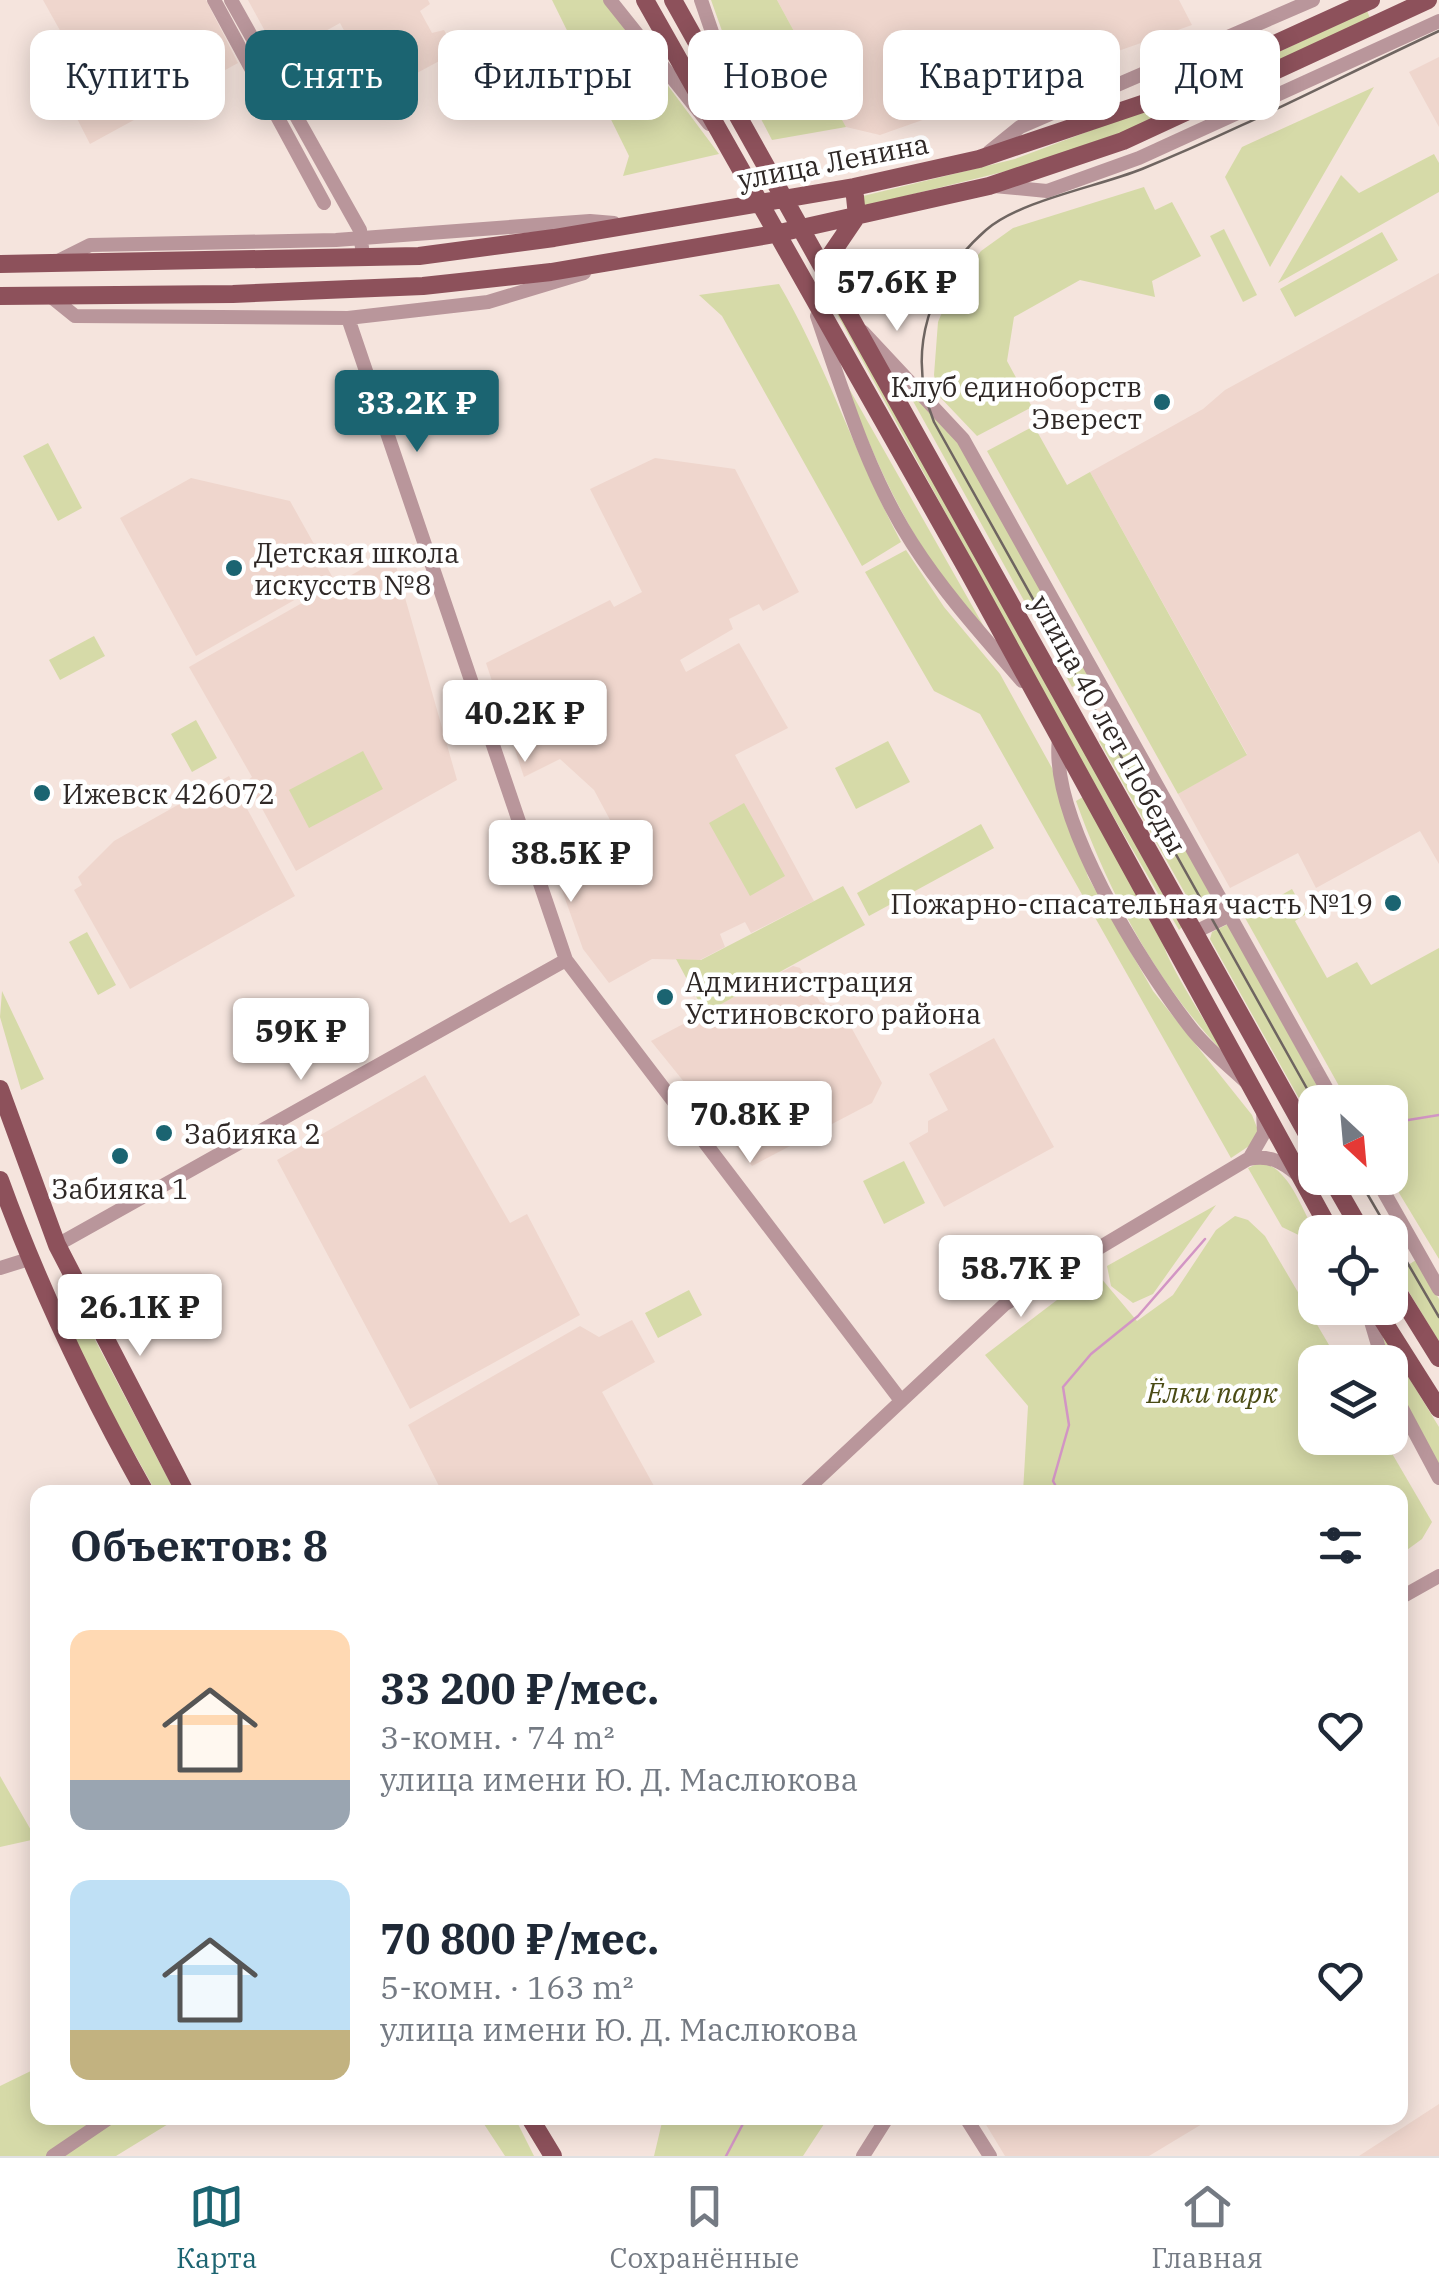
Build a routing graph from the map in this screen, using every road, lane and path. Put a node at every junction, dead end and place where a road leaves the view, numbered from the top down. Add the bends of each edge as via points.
1 (214, 0) edge
2 (231, 0) edge
3 (610, 0) edge
4 (644, 0) edge
5 (673, 0) edge
6 (701, 0) edge
7 (1313, 0) edge
8 (1369, 0) edge
9 (1428, 0) edge
10 (1439, 21) edge
11 (1379, 24) junction
12 (245, 32) edge
13 (1389, 46) junction
14 (245, 47) edge
15 (285, 120) edge
16 (292, 120) edge
17 (745, 128) junction
18 (723, 140) junction
19 (979, 159) junction
20 (988, 186) junction
21 (336, 188) junction
22 (852, 188) junction
23 (786, 200) junction
24 (758, 205) junction
25 (702, 214) junction
26 (857, 216) junction
27 (830, 222) junction
28 (635, 225) junction
29 (802, 228) junction
30 (774, 234) junction
31 (361, 244) junction
32 (707, 245) junction
33 (0, 255) edge
34 (625, 259) junction
35 (819, 259) junction
36 (56, 262) junction
37 (9, 263) edge
38 (800, 278) junction
39 (832, 284) junction
40 (48, 294) junction
41 (1, 296) edge
42 (810, 296) junction
43 (348, 318) junction
44 (855, 325) junction
45 (908, 375) junction
46 (904, 412) junction
47 (1037, 698) junction
48 (1060, 739) junction
49 (1228, 916) junction
50 (1194, 933) junction
51 (1172, 944) junction
52 (566, 960) junction
53 (1324, 1085) edge
54 (0, 1089) edge
55 (1252, 1089) junction
56 (1264, 1110) junction
57 (1298, 1119) edge
58 (1298, 1148) edge
59 (1286, 1151) junction
60 (1248, 1160) junction
61 (1298, 1174) edge
62 (1298, 1175) edge
63 (0, 1180) edge
64 (1386, 1195) edge
65 (57, 1244) junction
66 (29, 1259) junction
67 (0, 1268) edge
68 (1439, 1290) edge
69 (1408, 1308) edge
70 (1382, 1325) edge
71 (1439, 1358) edge
72 (899, 1398) junction
73 (1439, 1409) edge
74 (1408, 1420) edge
75 (1439, 1478) edge
76 (142, 1485) edge
77 (180, 1485) edge
78 (811, 1485) edge
79 (1439, 1576) edge
80 (1408, 1593) edge
81 (99, 2125) edge
82 (534, 2125) edge
83 (882, 2125) edge
84 (970, 2125) edge
85 (53, 2156) edge
86 (554, 2156) edge
87 (862, 2156) edge
88 (990, 2156) edge

1 - 14 street
2 - 12 street
3 - 18 street, улица 40 лет Победы
4 - 18 main road, улица 40 лет Победы
5 - 17 main road, улица 40 лет Победы
6 - 17 street, улица 40 лет Победы
7 - 19 street via 1020,128
8 - 11 main road
8 - 19 main road, улица Ленина via 1148,102
9 - 11 main road, улица Ленина
10 - 13 street, улица Ленина
11 - 13 street
11 - 20 main road, улица Ленина via 1123,141
13 - 20 street, улица Ленина via 1102,171 1047,190
15 - 21 street via 323,200
16 - 21 street
17 - 18 main road
17 - 23 main road, улица 40 лет Победы
18 - 24 main road, улица 40 лет Победы
19 - 22 main road, улица Ленина
20 - 26 main road, улица Ленина
21 - 31 street
22 - 23 main road, улица Ленина
22 - 26 main road
22 - 27 main road
23 - 24 main road, улица Ленина
23 - 29 main road, улица 40 лет Победы
24 - 25 main road, улица Ленина
24 - 30 main road, улица 40 лет Победы
25 - 28 main road, улица Ленина
25 - 32 main road
26 - 27 main road, улица Ленина
26 - 35 main road
27 - 29 main road, улица Ленина
27 - 35 main road
28 - 31 street, улица Ленина via 590,221
28 - 36 main road, улица Ленина via 420,256
29 - 30 main road, улица Ленина
29 - 35 main road, улица 40 лет Победы
30 - 32 main road, улица Ленина
30 - 38 main road, улица 40 лет Победы
31 - 36 street, улица Ленина via 90,245
32 - 34 main road, улица Ленина
33 - 37 main road
34 - 40 main road, улица Ленина via 422,286
34 - 43 street, улица Ленина via 500,299
35 - 38 main road
35 - 39 main road, улица 40 лет Победы
36 - 37 main road, улица Ленина
38 - 42 main road, улица 40 лет Победы
39 - 42 main road
39 - 44 main road, улица 40 лет Победы
40 - 41 main road, улица Ленина
40 - 43 street, улица Ленина via 74,316
42 - 47 main road, улица 40 лет Победы
42 - 47 street, улица 40 лет Победы via 864,446 910,540 950,598
43 - 52 street
44 - 45 street, улица 40 лет Победы
44 - 46 main road, улица 40 лет Победы
45 - 46 street
45 - 49 street, улица 40 лет Победы via 963,439
46 - 50 main road, улица 40 лет Победы
47 - 48 main road, улица 40 лет Победы
48 - 51 main road, улица 40 лет Победы
48 - 55 street, улица 40 лет Победы via 1060,775 1092,870 1192,1030
49 - 50 street
49 - 53 street, улица 40 лет Победы
50 - 51 main road
50 - 57 main road, улица 40 лет Победы
51 - 55 main road, улица 40 лет Победы
52 - 65 street
52 - 72 street
54 - 65 main road
55 - 56 main road, улица 40 лет Победы
56 - 59 main road, улица 40 лет Победы
56 - 60 street via 1264,1133
58 - 59 main road
59 - 61 main road, улица 40 лет Победы
60 - 62 street via 1281,1161
60 - 72 street via 1005,1304
63 - 66 main road
64 - 68 street
65 - 66 main road
65 - 77 main road
66 - 67 street
66 - 76 main road
69 - 71 main road
70 - 73 main road
72 - 78 street
74 - 75 street
79 - 80 street
81 - 85 street
82 - 86 main road
83 - 87 street
84 - 88 street

